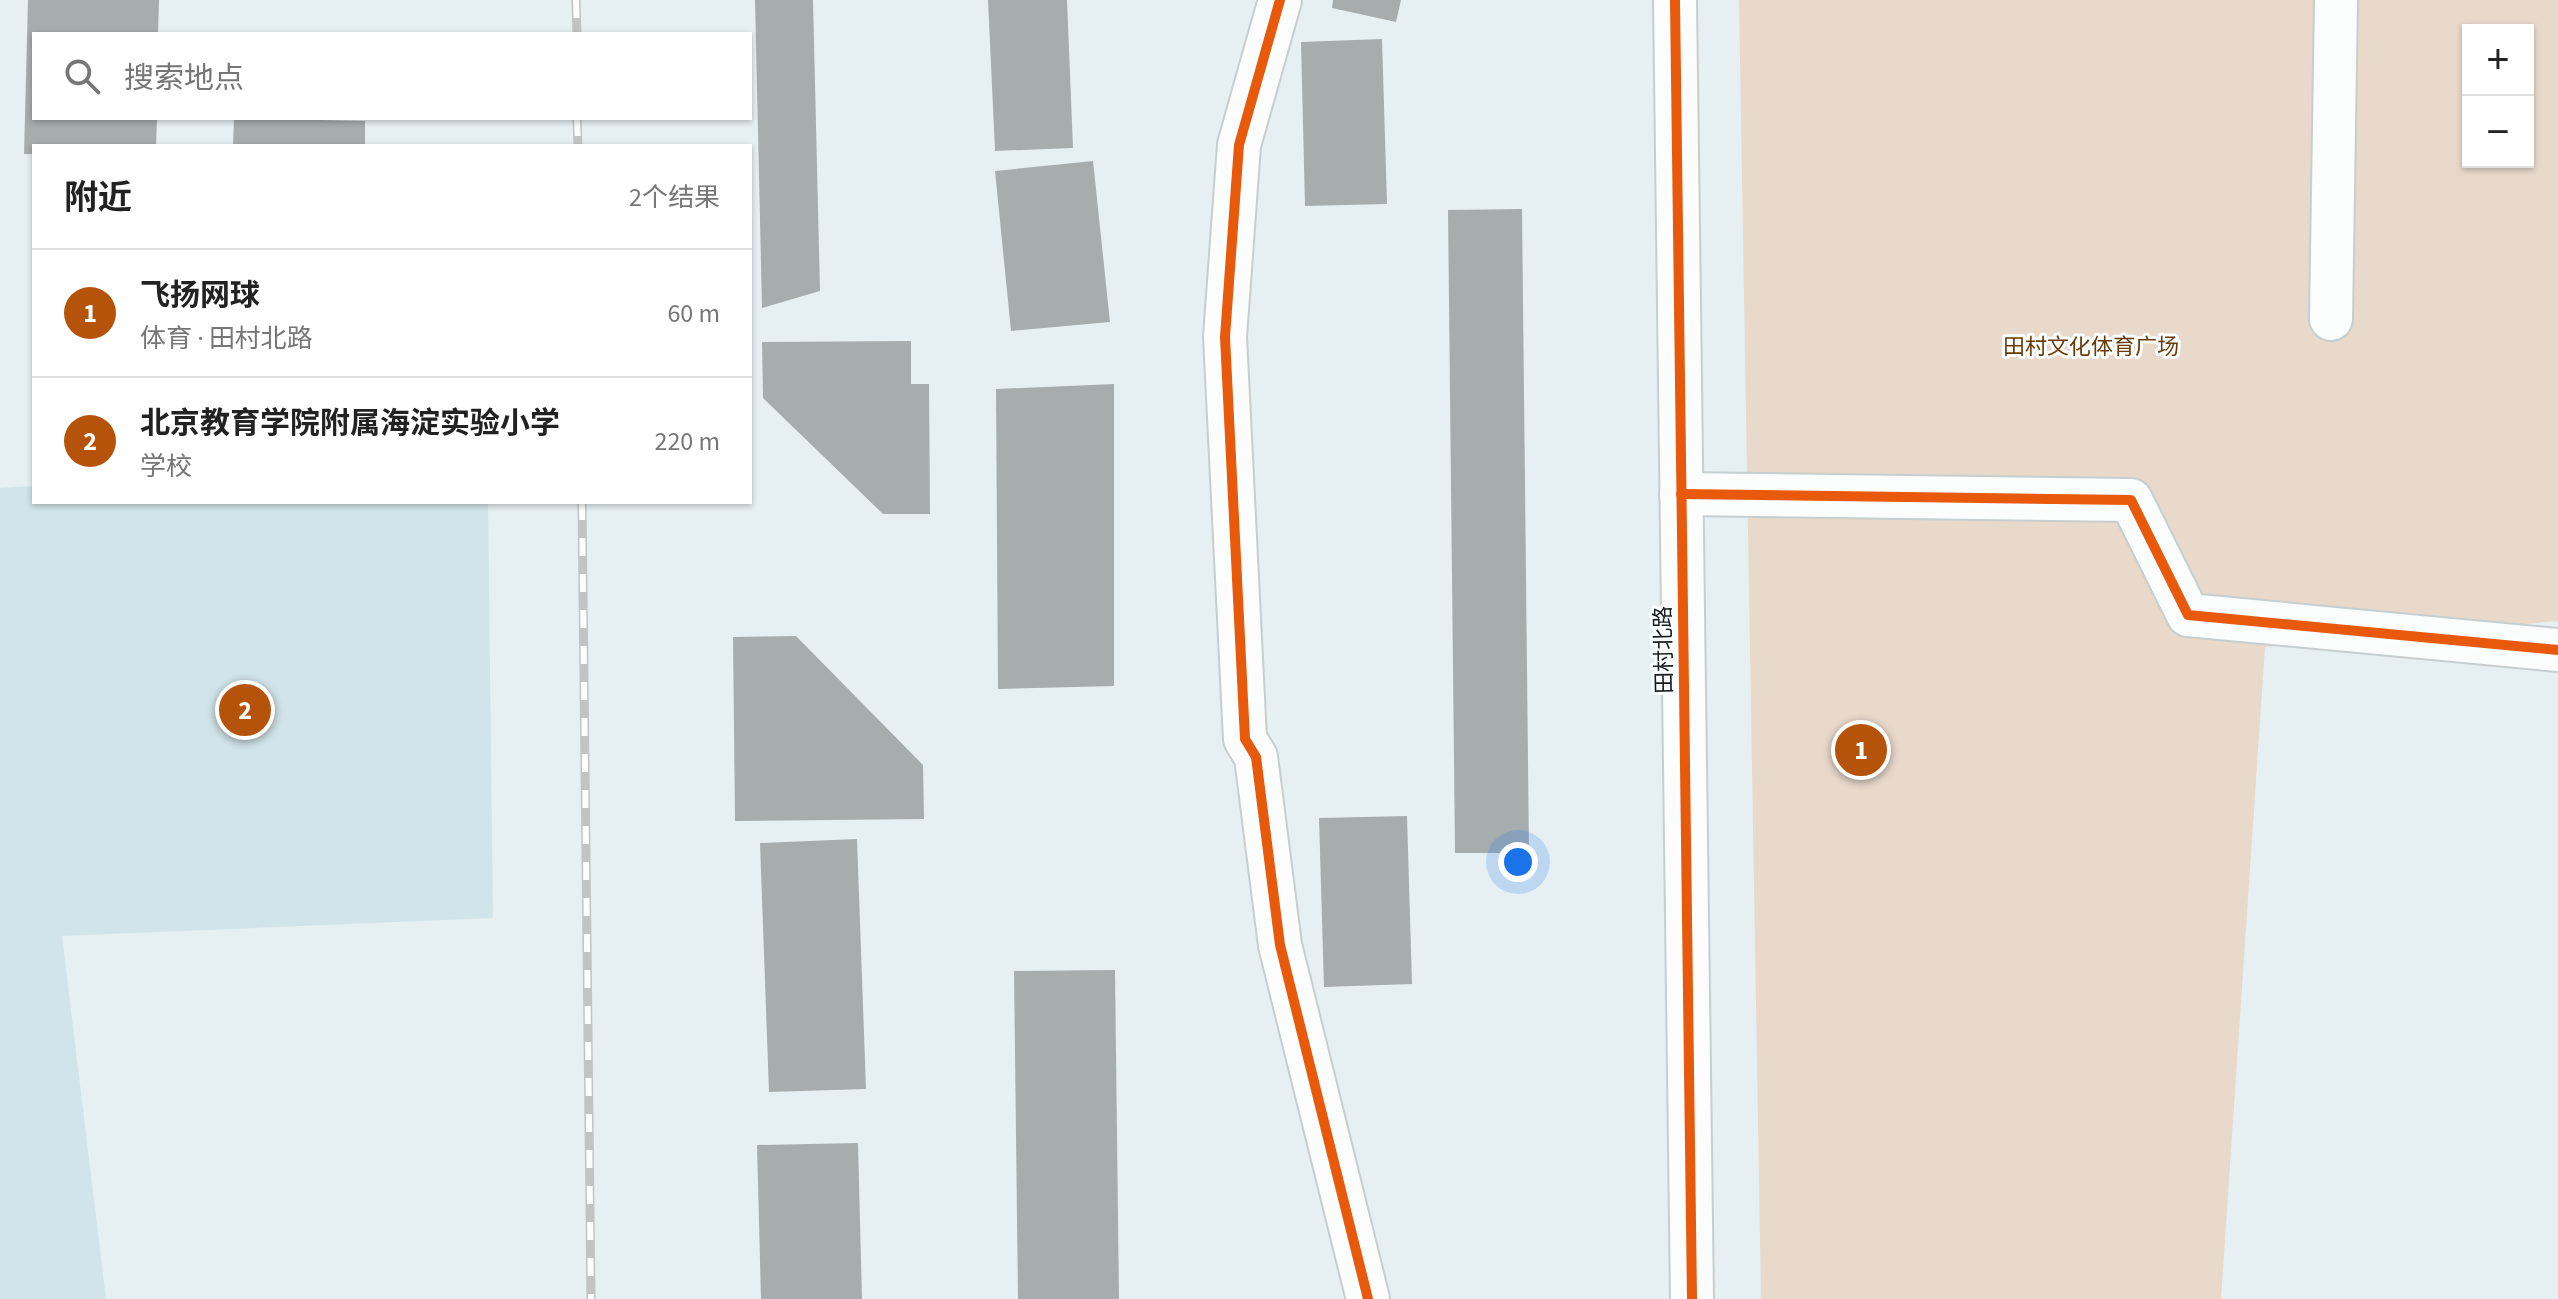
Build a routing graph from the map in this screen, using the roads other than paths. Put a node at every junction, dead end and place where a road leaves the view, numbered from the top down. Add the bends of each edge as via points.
1 (1280, 0) edge
2 (1675, 0) edge
3 (2336, 0) edge
4 (2331, 319) dead end
5 (1681, 494) junction
6 (2558, 650) edge
7 (1368, 1299) edge
8 (1692, 1299) edge

1 - 7 street via 1239,145 1225,337 1245,739 1256,757 1280,945
2 - 5 street, 田村北路
3 - 4 street
5 - 6 street via 2131,500 2188,615
5 - 8 street, 田村北路

